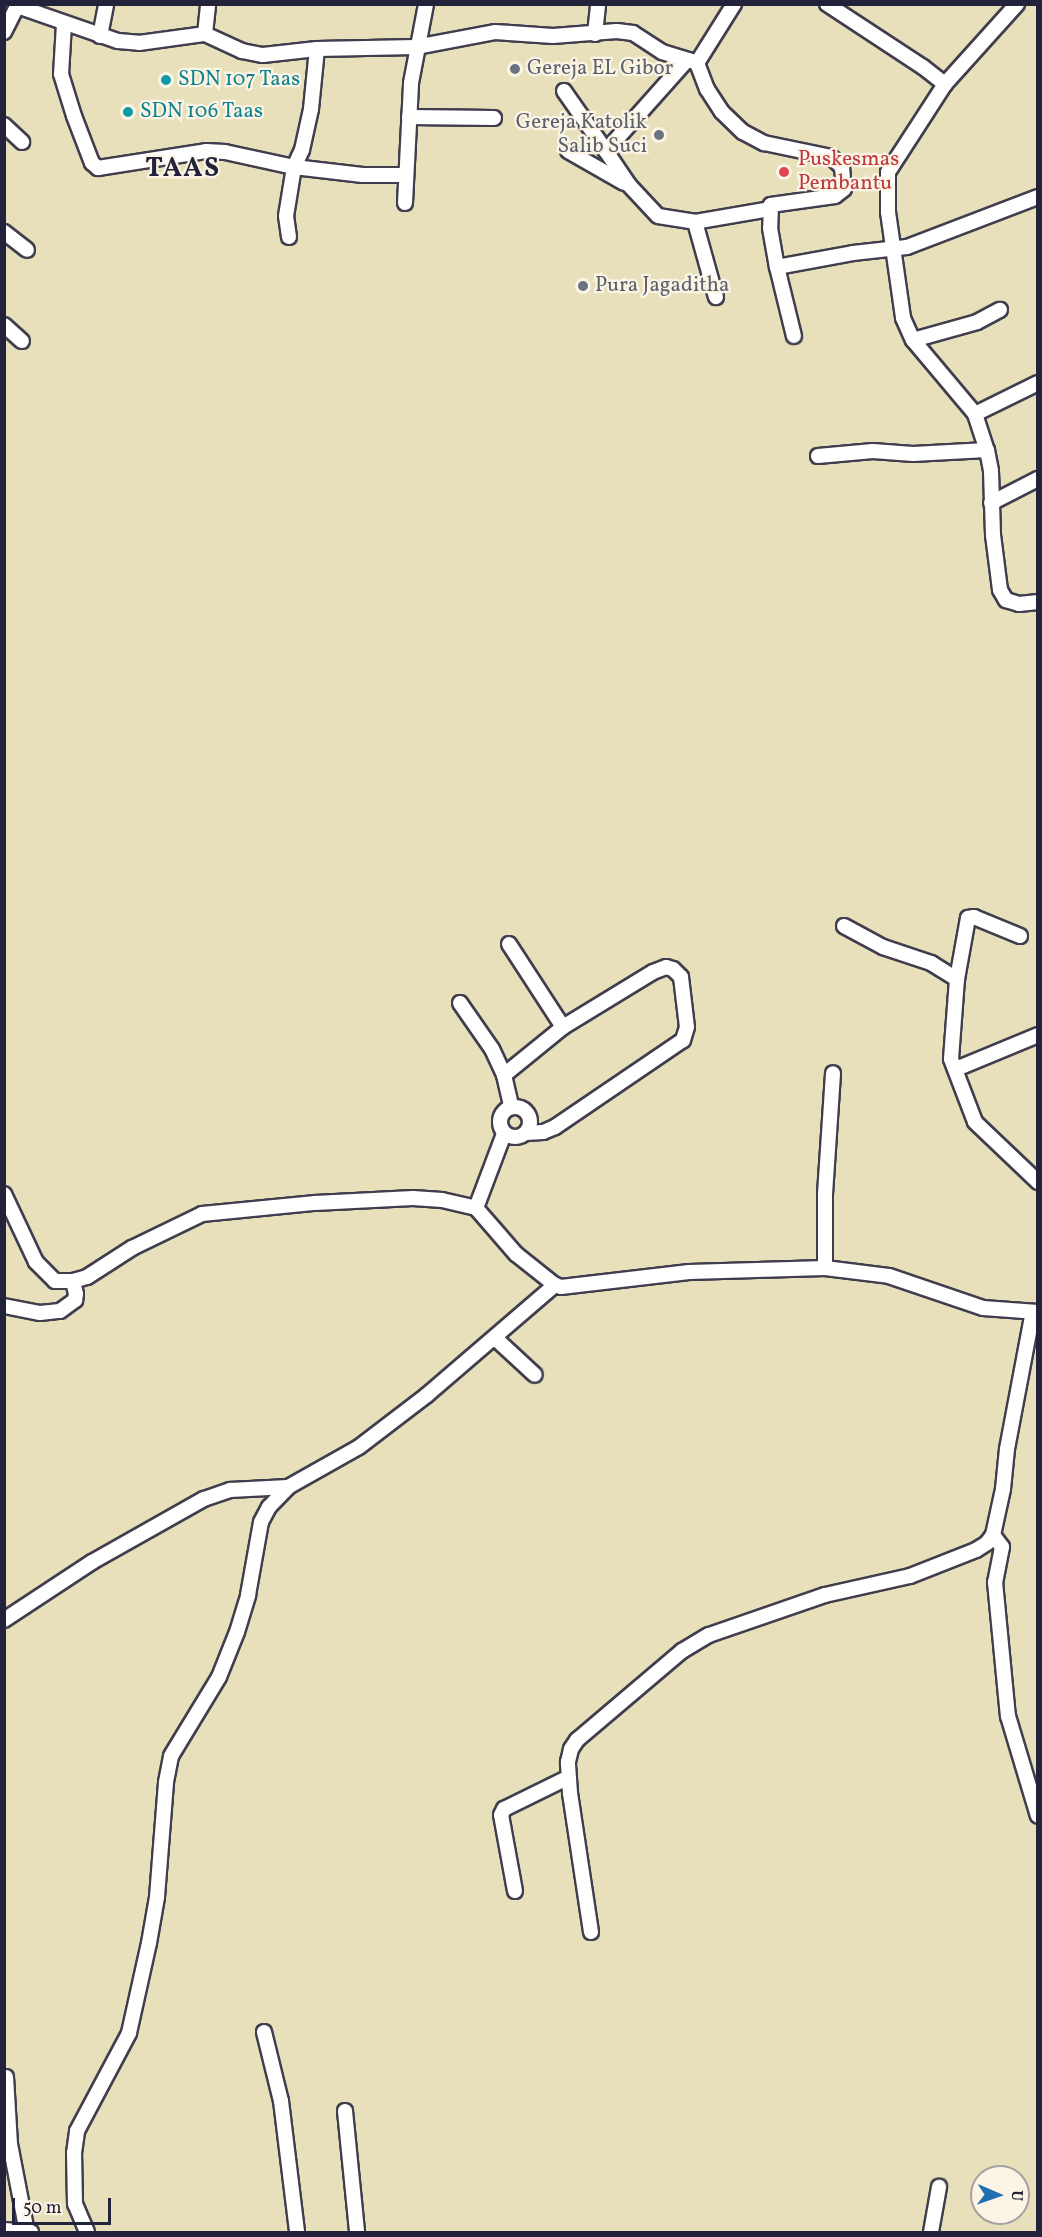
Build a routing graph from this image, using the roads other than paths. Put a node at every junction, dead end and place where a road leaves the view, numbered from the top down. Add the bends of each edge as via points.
1 (106, 4) edge
2 (208, 4) edge
3 (426, 4) edge
4 (598, 4) edge
5 (734, 4) edge
6 (827, 4) edge
7 (1017, 4) edge
8 (17, 5) edge
9 (64, 24) junction
10 (5, 32) edge
11 (595, 33) junction
12 (205, 34) junction
13 (100, 36) junction
14 (416, 47) junction
15 (317, 49) junction
16 (692, 62) junction
17 (949, 80) junction
18 (564, 91) dead end
19 (409, 117) junction
20 (494, 118) dead end
21 (4, 125) edge
22 (22, 142) dead end
23 (568, 151) dead end
24 (606, 151) junction
25 (294, 167) junction
26 (405, 175) junction
27 (629, 185) junction
28 (1038, 197) edge
29 (405, 203) dead end
30 (770, 209) junction
31 (695, 222) junction
32 (4, 232) edge
33 (289, 237) dead end
34 (892, 248) junction
35 (27, 250) dead end
36 (777, 267) junction
37 (716, 297) dead end
38 (1000, 310) dead end
39 (4, 325) edge
40 (794, 336) dead end
41 (22, 340) dead end
42 (913, 340) junction
43 (1038, 382) edge
44 (975, 414) junction
45 (987, 450) junction
46 (818, 456) dead end
47 (1038, 479) edge
48 (991, 503) junction
49 (1038, 602) edge
50 (844, 926) dead end
51 (1020, 936) dead end
52 (509, 944) dead end
53 (957, 979) junction
54 (460, 1003) dead end
55 (563, 1027) junction
56 (1038, 1035) edge
57 (952, 1058) junction
58 (833, 1073) dead end
59 (504, 1075) junction
60 (511, 1106) junction
61 (526, 1133) junction
62 (504, 1134) junction
63 (1038, 1182) edge
64 (4, 1194) edge
65 (476, 1208) junction
66 (825, 1268) junction
67 (73, 1281) junction
68 (555, 1285) junction
69 (4, 1306) edge
70 (1035, 1312) edge
71 (495, 1338) junction
72 (535, 1375) dead end
73 (288, 1487) junction
74 (993, 1535) junction
75 (4, 1620) edge
76 (569, 1777) junction
77 (1038, 1816) edge
78 (515, 1891) dead end
79 (591, 1932) dead end
80 (264, 2032) dead end
81 (6, 2077) dead end
82 (345, 2111) dead end
83 (939, 2187) dead end
84 (4, 2230) edge
85 (29, 2232) edge
86 (87, 2232) edge
87 (297, 2232) edge
88 (357, 2232) edge
89 (931, 2232) edge

1 - 13 street
2 - 12 street
3 - 14 street
4 - 11 street
5 - 16 street
6 - 17 street
7 - 17 street
8 - 9 street
8 - 10 street
9 - 13 street
9 - 25 street via 60,66 63,83 92,163 98,168 206,151
11 - 14 street via 553,36 495,32
11 - 16 street via 633,33 662,52
12 - 13 street via 139,43
12 - 15 street via 254,54
14 - 15 street
14 - 19 street
15 - 25 street via 311,109
16 - 24 street
16 - 30 street via 722,112 743,132 764,143 831,157 842,167 844,189 835,196 777,202
17 - 34 street via 888,172
18 - 24 street
19 - 20 street
19 - 26 street
21 - 22 street
23 - 27 street
24 - 27 street
25 - 26 street via 363,175
25 - 33 street via 286,216
26 - 29 street
27 - 31 street via 658,216
28 - 34 street via 942,234
30 - 31 street
30 - 36 street
31 - 37 street
32 - 35 street
34 - 36 street
34 - 42 street via 903,318
36 - 40 street
38 - 42 street via 977,322
39 - 41 street
42 - 44 street
43 - 44 street
44 - 45 street
45 - 46 street
45 - 48 street
47 - 48 street
48 - 49 street via 1000,590 1006,600 1019,604
50 - 53 street via 883,947 931,963
51 - 53 street via 975,917 968,918
52 - 55 street
53 - 57 street
54 - 59 street via 492,1049
55 - 59 street
55 - 61 street via 653,972 666,967 681,977 687,1027 683,1040 555,1127
56 - 57 street
57 - 63 street via 975,1122
58 - 66 street via 825,1194
59 - 60 street
60 - 61 street via 526,1111 530,1126
60 - 62 street via 500,1117
61 - 62 street via 519,1137
62 - 65 street
64 - 67 street via 36,1262 56,1281
65 - 67 street via 413,1198 202,1214
65 - 68 street via 504,1242
66 - 68 street via 689,1272
66 - 70 street via 889,1276 983,1308
67 - 69 street via 75,1300 60,1311 40,1313
68 - 71 street
70 - 74 street
71 - 72 street
71 - 73 street via 359,1447
73 - 75 street via 230,1490 204,1499 92,1562
73 - 86 street via 268,1507 261,1522 243,1614 219,1677 171,1756 155,1908 129,2033 77,2131 75,2204
74 - 76 street via 976,1551 910,1576 825,1595 709,1635 682,1651 577,1740 569,1755
74 - 77 street via 1002,1547 995,1582 1008,1716
76 - 78 street via 504,1809 501,1815
76 - 79 street
80 - 87 street via 280,2093
81 - 85 street via 10,2144
82 - 88 street
83 - 89 street
84 - 85 street

